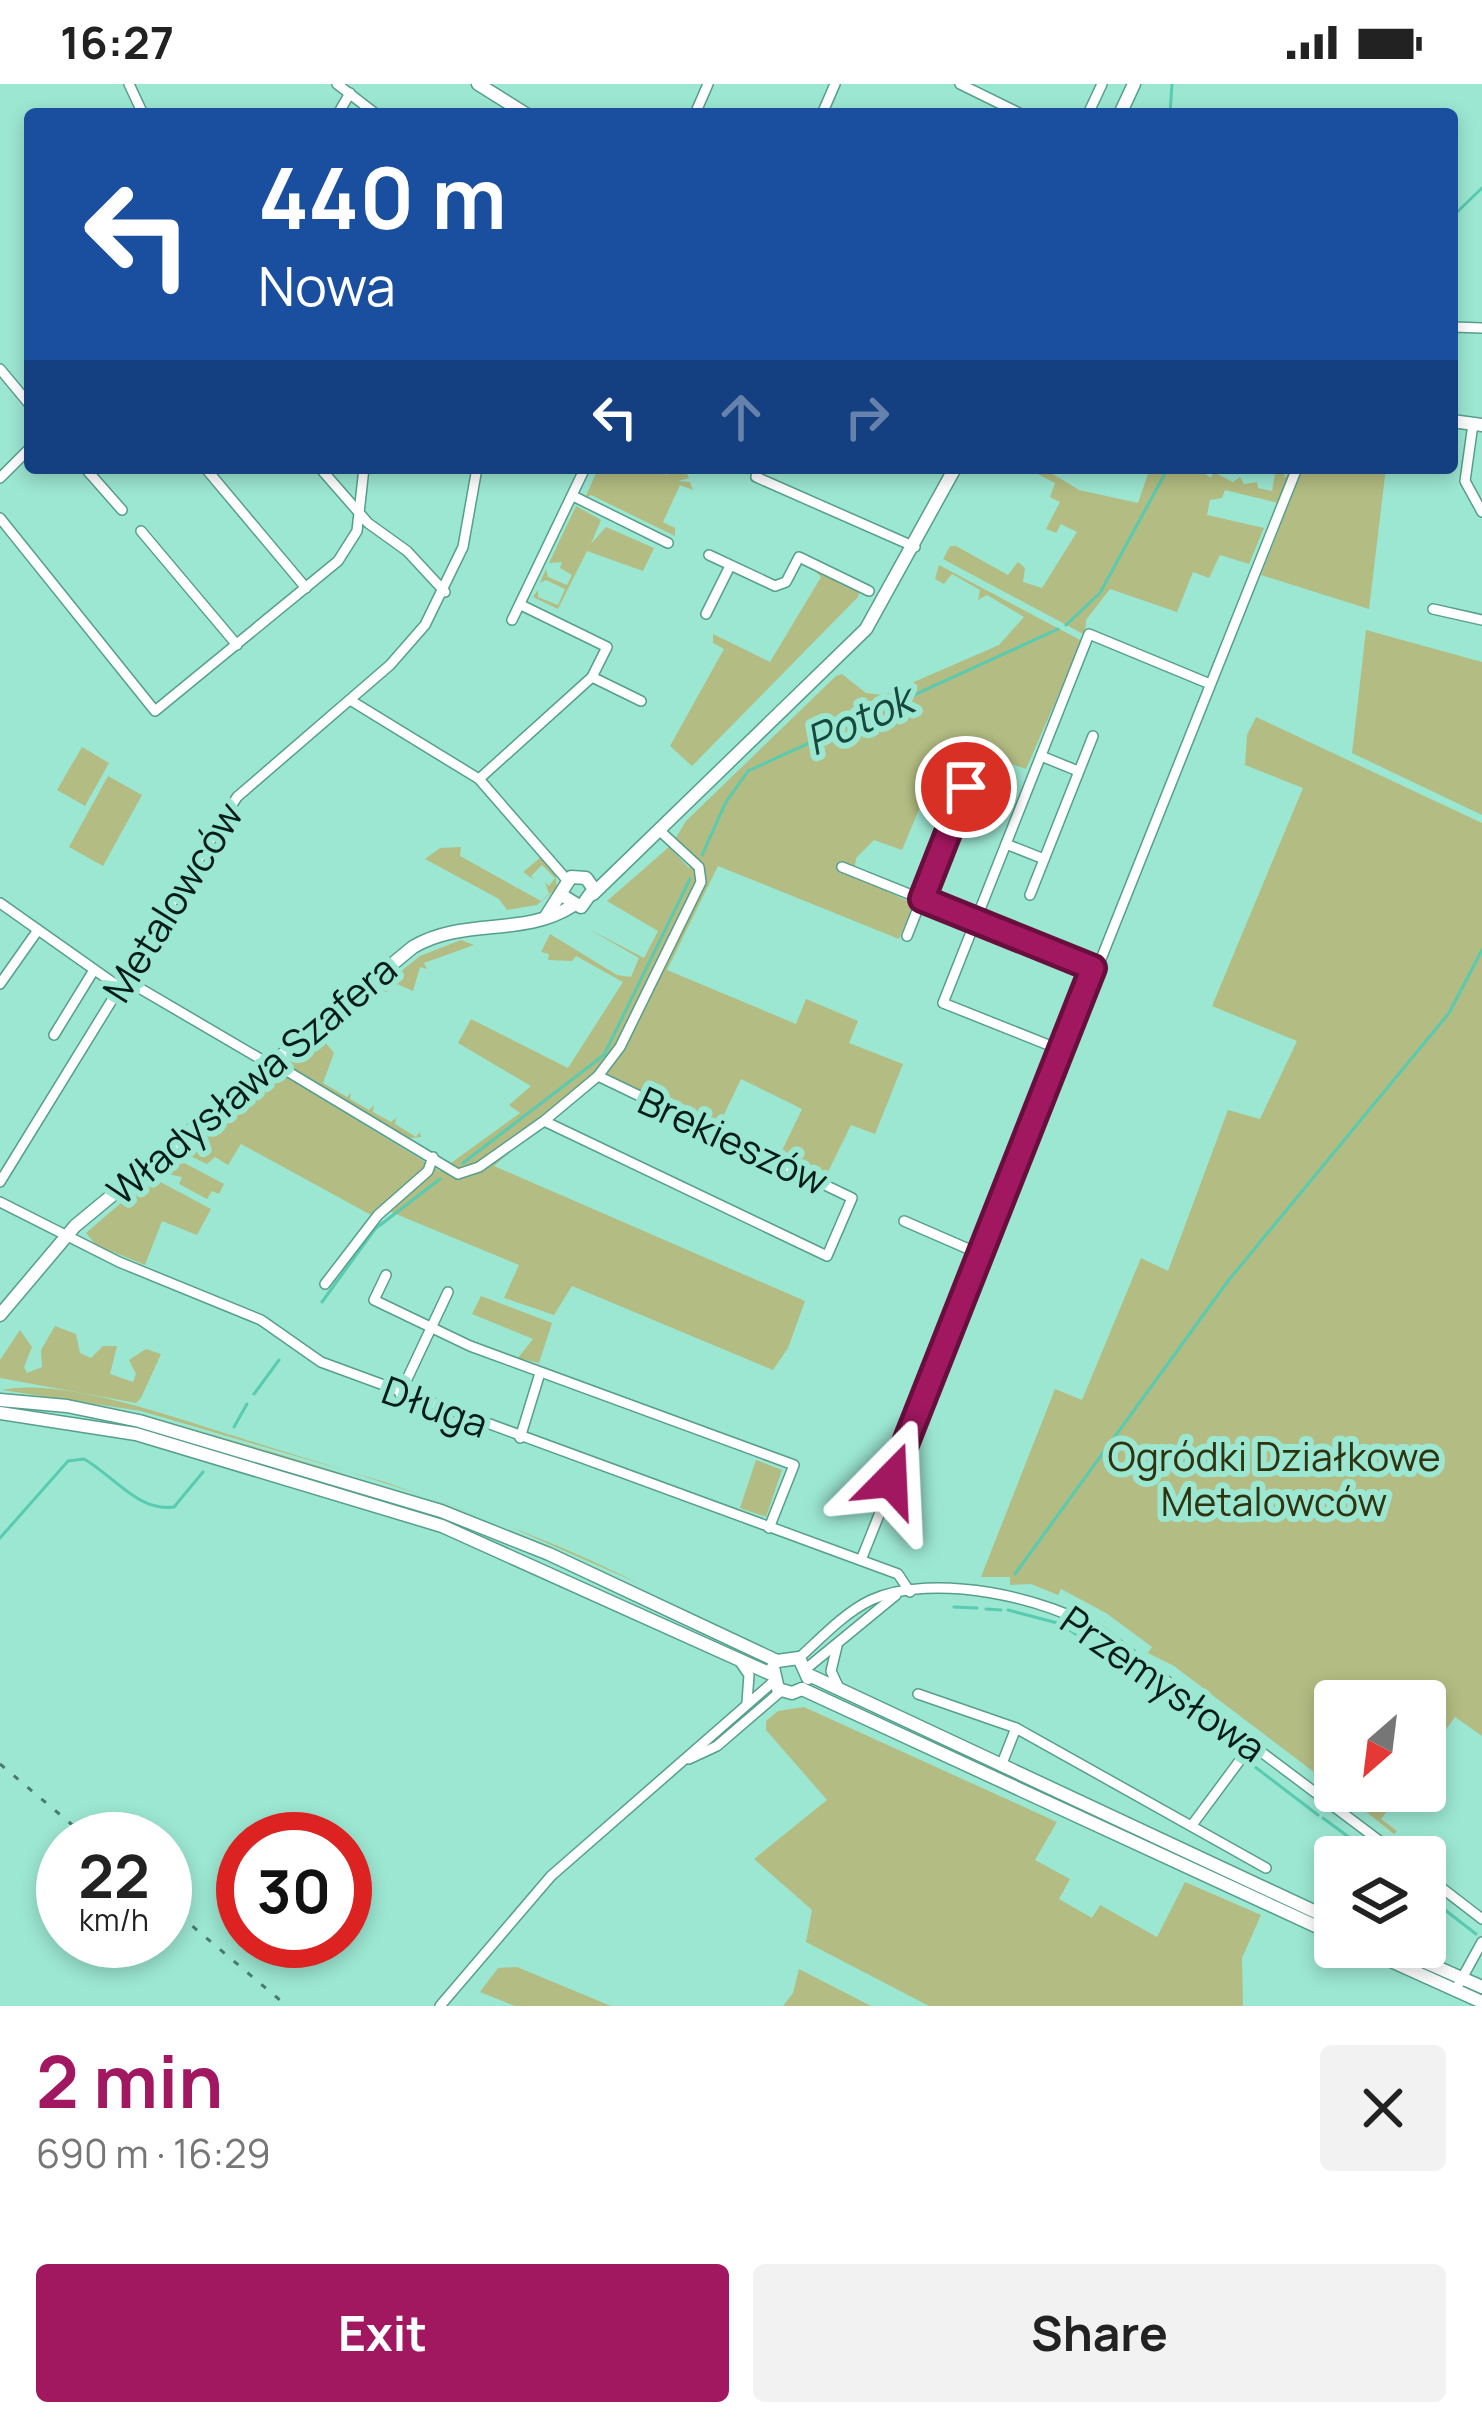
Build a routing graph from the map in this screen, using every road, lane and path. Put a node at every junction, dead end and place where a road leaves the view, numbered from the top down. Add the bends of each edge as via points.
1 (337, 84) edge
2 (478, 84) edge
3 (965, 85) edge
4 (350, 93) junction
5 (502, 107) edge
6 (341, 108) edge
7 (369, 108) edge
8 (1009, 108) edge
9 (0, 369) edge
10 (24, 398) edge
11 (1477, 425) edge
12 (24, 454) edge
13 (90, 474) edge
14 (210, 474) edge
15 (325, 474) edge
16 (364, 474) edge
17 (476, 474) edge
18 (582, 474) edge
19 (757, 474) edge
20 (952, 474) edge
21 (1295, 474) edge
22 (0, 478) edge
23 (573, 496) junction
24 (122, 510) dead end
25 (1482, 512) edge
26 (361, 514) junction
27 (0, 518) edge
28 (141, 531) dead end
29 (668, 543) dead end
30 (914, 547) junction
31 (709, 555) dead end
32 (730, 566) junction
33 (306, 588) junction
34 (869, 591) dead end
35 (445, 592) junction
36 (521, 605) junction
37 (1433, 609) dead end
38 (706, 614) dead end
39 (512, 620) dead end
40 (1482, 620) edge
41 (237, 645) junction
42 (592, 677) junction
43 (1210, 684) junction
44 (350, 700) junction
45 (641, 701) dead end
46 (1093, 736) dead end
47 (1041, 756) junction
48 (976, 761) dead end
49 (1078, 771) junction
50 (479, 779) junction
51 (660, 831) junction
52 (1006, 844) junction
53 (1044, 859) junction
54 (842, 867) dead end
55 (567, 880) junction
56 (592, 887) junction
57 (1030, 895) dead end
58 (922, 899) junction
59 (567, 901) junction
60 (0, 903) edge
61 (976, 921) junction
62 (38, 931) junction
63 (907, 936) dead end
64 (1093, 968) junction
65 (94, 970) junction
66 (0, 983) edge
67 (122, 983) junction
68 (54, 1035) dead end
69 (1060, 1050) junction
70 (271, 1063) junction
71 (598, 1076) junction
72 (544, 1120) junction
73 (435, 1158) junction
74 (0, 1182) edge
75 (0, 1202) edge
76 (904, 1221) dead end
77 (65, 1235) junction
78 (980, 1254) junction
79 (386, 1275) dead end
80 (325, 1284) dead end
81 (448, 1292) dead end
82 (0, 1316) edge
83 (430, 1328) junction
84 (540, 1373) junction
85 (400, 1394) junction
86 (0, 1400) edge
87 (0, 1413) edge
88 (520, 1438) junction
89 (393, 1503) junction
90 (770, 1528) junction
91 (861, 1560) junction
92 (889, 1571) junction
93 (910, 1592) junction
94 (896, 1595) junction
95 (838, 1644) junction
96 (731, 1655) junction
97 (805, 1667) junction
98 (776, 1677) junction
99 (802, 1689) junction
100 (847, 1694) junction
101 (918, 1694) dead end
102 (747, 1702) junction
103 (1016, 1728) junction
104 (1252, 1744) junction
105 (684, 1761) junction
106 (1000, 1766) junction
107 (1192, 1825) junction
108 (1373, 1836) edge
109 (1266, 1868) dead end
110 (1446, 1891) edge
111 (1314, 1911) edge
112 (1482, 1918) edge
113 (1314, 1925) edge
114 (1482, 1942) edge
115 (1414, 1968) edge
116 (1428, 1968) edge
117 (1458, 1985) junction
118 (1482, 1987) edge
119 (1482, 2002) edge
120 (440, 2006) edge

1 - 4 street
2 - 5 street
3 - 8 street
4 - 6 street
4 - 7 street
9 - 10 street
11 - 25 street via 1465,481
12 - 22 street
13 - 24 street
14 - 33 street
15 - 26 street
16 - 26 street
17 - 35 street, Metalowców via 469,528
18 - 23 street
19 - 30 street
20 - 30 street
21 - 43 street
23 - 29 street
23 - 36 street
26 - 33 street via 345,551
26 - 35 street
27 - 41 street via 155,711
28 - 41 street
30 - 51 street via 866,629
31 - 32 street
32 - 34 street via 775,586 786,582 799,556
32 - 38 street
33 - 41 street
35 - 44 street, Metalowców via 414,640
36 - 39 street
36 - 42 street via 607,647
37 - 40 street
42 - 45 street
42 - 50 street
43 - 47 street via 1089,634
43 - 64 street
44 - 50 street
44 - 67 street, Metalowców via 237,796
46 - 49 street
47 - 49 street
47 - 52 street
48 - 58 street
49 - 53 street
50 - 55 street
51 - 56 street
51 - 71 street via 699,867 701,882
52 - 53 street
52 - 61 street
53 - 57 street
54 - 58 street
55 - 56 street via 576,876
55 - 59 street
56 - 59 street via 586,905
58 - 61 street
58 - 63 street
59 - 70 street, Władysława Szafera via 545,918 426,939
60 - 62 street
61 - 64 street
61 - 69 street via 944,1004
62 - 65 street
62 - 66 street
64 - 69 street
65 - 67 street
65 - 68 street
67 - 70 street
67 - 74 street, Metalowców
69 - 78 street
70 - 73 street
70 - 77 street, Władysława Szafera
71 - 72 street, Brekieszów
71 - 72 street, Brekieszów via 852,1198 827,1256
72 - 73 street, Brekieszów via 469,1172 458,1174
73 - 80 street
75 - 77 street, Długa
76 - 78 street
77 - 82 street, Władysława Szafera
77 - 85 street, Długa via 261,1320 321,1362
78 - 91 street
79 - 83 street via 374,1300
81 - 83 street
83 - 84 street
83 - 85 street
84 - 88 street
84 - 90 street via 794,1465
85 - 88 street, Długa
86 - 89 street via 139,1421
87 - 89 street via 136,1434
88 - 90 street, Długa
89 - 96 street
89 - 98 street via 531,1546
90 - 91 street, Długa
91 - 92 street, Długa
92 - 93 street, Długa
92 - 94 street
93 - 94 street, Przemysłowa
93 - 104 street, Przemysłowa via 1005,1595 1059,1608
94 - 95 street, Przemysłowa
94 - 97 street, Przemysłowa via 861,1605
95 - 97 street, Przemysłowa
95 - 100 street via 831,1670
96 - 98 street
96 - 102 street via 749,1675
97 - 98 street
97 - 99 street
97 - 100 street
98 - 99 street
98 - 102 street
98 - 105 street via 717,1746
99 - 113 street
100 - 106 street
101 - 103 street
102 - 105 street
103 - 106 street
103 - 107 street
104 - 107 street
104 - 108 street, Przemysłowa
105 - 120 street via 551,1876
106 - 111 street
107 - 109 street
110 - 112 street
114 - 117 street
115 - 117 street
116 - 117 street
117 - 118 street
117 - 119 street

